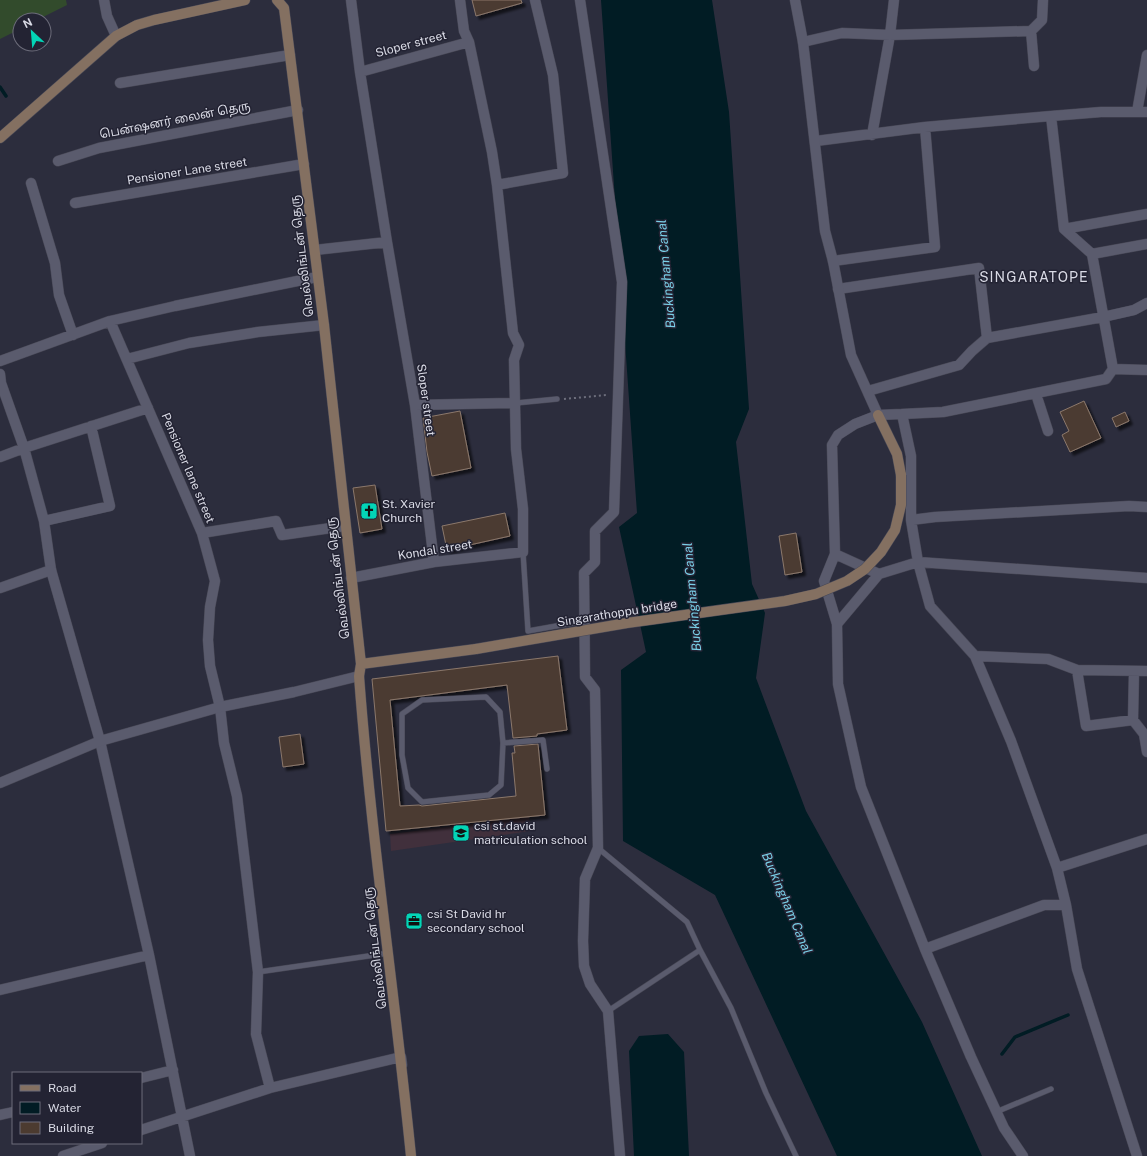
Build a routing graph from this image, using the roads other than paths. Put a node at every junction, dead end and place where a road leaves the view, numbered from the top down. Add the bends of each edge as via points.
1 (104, 0) edge
2 (245, 0) edge
3 (277, 0) edge
4 (351, 0) edge
5 (460, 0) edge
6 (536, 0) edge
7 (580, 0) edge
8 (795, 0) edge
9 (894, 0) edge
10 (1043, 0) edge
11 (1031, 31) junction
12 (890, 35) junction
13 (116, 36) junction
14 (469, 42) junction
15 (803, 42) junction
16 (290, 55) junction
17 (1147, 56) edge
18 (1034, 66) dead end
19 (360, 72) junction
20 (120, 83) dead end
21 (298, 110) junction
22 (1142, 112) edge
23 (1051, 116) junction
24 (924, 127) junction
25 (872, 135) junction
26 (0, 138) edge
27 (816, 141) junction
28 (58, 161) dead end
29 (304, 164) junction
30 (31, 183) dead end
31 (497, 185) junction
32 (75, 203) dead end
33 (1147, 214) edge
34 (1064, 229) junction
35 (387, 242) junction
36 (1147, 244) edge
37 (314, 250) junction
38 (1092, 254) junction
39 (833, 261) junction
40 (317, 277) junction
41 (838, 289) junction
42 (1147, 303) edge
43 (1103, 317) junction
44 (110, 321) junction
45 (324, 325) junction
46 (73, 335) junction
47 (987, 338) junction
48 (127, 359) junction
49 (0, 362) edge
50 (1114, 369) junction
51 (1147, 370) edge
52 (0, 380) edge
53 (868, 391) junction
54 (1036, 394) junction
55 (557, 399) road end
56 (516, 403) junction
57 (415, 405) junction
58 (148, 408) junction
59 (902, 414) junction
60 (878, 415) junction
61 (91, 426) junction
62 (1048, 431) dead end
63 (24, 448) junction
64 (0, 457) edge
65 (1147, 507) edge
66 (911, 520) junction
67 (44, 522) junction
68 (346, 526) junction
69 (202, 533) junction
70 (523, 552) junction
71 (835, 554) junction
72 (434, 562) junction
73 (918, 562) junction
74 (51, 570) junction
75 (878, 574) junction
76 (351, 578) junction
77 (1147, 578) edge
78 (0, 588) edge
79 (584, 621) junction
80 (837, 624) junction
81 (975, 656) junction
82 (362, 664) junction
83 (1077, 670) junction
84 (1134, 671) junction
85 (1147, 671) edge
86 (359, 676) junction
87 (220, 707) junction
88 (1133, 720) junction
89 (1145, 734) edge
90 (100, 742) junction
91 (503, 744) junction
92 (1147, 752) edge
93 (547, 769) dead end
94 (0, 783) edge
95 (1147, 838) edge
96 (598, 848) junction
97 (1057, 868) junction
98 (1066, 905) junction
99 (925, 949) junction
100 (700, 950) junction
101 (389, 953) junction
102 (149, 955) junction
103 (258, 972) junction
104 (0, 990) edge
105 (608, 1011) junction
106 (401, 1057) junction
107 (173, 1070) junction
108 (403, 1072) joint
109 (142, 1078) edge
110 (270, 1088) junction
111 (1051, 1089) dead end
112 (12, 1112) edge
113 (996, 1112) junction
114 (0, 1115) edge
115 (181, 1117) junction
116 (142, 1130) edge
117 (99, 1144) edge
118 (62, 1156) edge
119 (190, 1156) edge
120 (411, 1156) edge
121 (620, 1156) edge
122 (796, 1156) edge
123 (1023, 1156) edge
124 (1136, 1156) edge

1 - 13 street via 107,16
2 - 13 main road via 154,20
3 - 16 main road, வெல்லிங்டன் தெரு via 284,8
4 - 19 street, Sloper street
5 - 14 street via 464,31
6 - 31 street via 553,75 563,173
7 - 79 street via 622,282 614,512 595,531 595,562 584,573
8 - 15 street
9 - 12 street
10 - 11 street via 1042,20
11 - 12 street
11 - 18 street
12 - 15 street via 842,34
12 - 25 street
13 - 26 main road
14 - 19 street, Sloper street
14 - 31 street
15 - 27 street
16 - 20 street
16 - 21 main road, வெல்லிங்டன் தெரு
17 - 22 street
19 - 35 street, Sloper street
21 - 28 street, பென்ஷனர் லைன் தெரு via 99,148
21 - 29 main road, வெல்லிங்டன் தெரு
22 - 23 street
23 - 24 street
23 - 34 street
24 - 25 street
24 - 39 street via 935,247
25 - 27 street
27 - 39 street via 825,231
29 - 32 street, Pensioner Lane street
29 - 37 main road, வெல்லிங்டன் தெரு
30 - 46 street via 55,263 59,295
31 - 56 street via 513,332 519,345 514,360
33 - 34 street
34 - 38 street
35 - 37 street
35 - 57 street, Sloper street
36 - 38 street
37 - 40 main road, வெல்லிங்டன் தெரு
38 - 43 street
39 - 41 street
40 - 44 street
40 - 45 main road, வெல்லிங்டன் தெரு
41 - 47 street via 979,268
41 - 53 street via 851,355
42 - 43 street via 1134,310
43 - 47 street
43 - 50 street
44 - 46 street
44 - 48 street, Pensioner lane street
45 - 48 street via 189,343
45 - 68 main road, வெல்லிங்டன் தெரு
46 - 49 street
47 - 53 street via 959,365
48 - 58 street, Pensioner lane street
50 - 51 street
50 - 54 street via 1106,379
52 - 63 street
53 - 60 street
54 - 59 street via 943,412
54 - 62 street
55 - 56 lane
56 - 57 street
56 - 70 street via 516,449 523,509
57 - 72 street, Sloper street
58 - 61 street
58 - 69 street, Pensioner lane street
59 - 60 street
59 - 66 street via 911,456
60 - 71 street via 855,424 838,435 832,445
60 - 82 main road, Singarathoppu bridge, bridge via 897,454 901,475 901,505 895,530 882,552 865,569 847,581 816,594 785,601
61 - 63 street
61 - 67 street via 110,506
63 - 64 street
63 - 67 street
65 - 66 street via 1121,506
66 - 73 street
67 - 74 street
68 - 69 street, Pensioner lane street via 282,535 276,521
68 - 76 main road, வெல்லிங்டன் தெரு
69 - 87 street via 215,580 208,640 210,666
70 - 72 street, Kondal street
70 - 79 lane via 528,631
71 - 75 street
71 - 80 street via 824,581
72 - 76 street, Kondal street
73 - 75 street
73 - 77 street
73 - 81 street via 930,606
74 - 78 street
74 - 90 street
75 - 80 street
76 - 82 main road, வெல்லிங்டன் தெரு
79 - 96 street via 585,677 595,690
80 - 99 street via 838,684 860,787
81 - 83 street via 1048,659
81 - 97 street via 1011,741
82 - 86 main road, வெல்லிங்டன் தெரு
83 - 84 street
83 - 88 street via 1086,726
84 - 85 street
84 - 88 street
86 - 87 street
86 - 101 main road, வெல்லிங்டன் தெரு via 365,759
87 - 90 street
87 - 103 street via 224,743 237,796
88 - 89 street
89 - 92 street
90 - 94 street
90 - 102 street
91 - 91 lane via 500,712 486,697 422,700 402,714 402,755 408,788 422,802 489,795 501,785
91 - 93 lane via 543,740
95 - 97 street
96 - 100 lane via 687,922
96 - 105 street via 585,879 584,966 590,984
97 - 98 street
98 - 99 street via 1044,905
98 - 124 street via 1077,969
99 - 113 street
100 - 105 lane
100 - 122 lane via 731,1008 766,1093
101 - 103 lane
101 - 106 main road, வெல்லிங்டன் தெரு
102 - 104 street
102 - 107 street
103 - 110 street via 256,1034
105 - 121 street
106 - 108 street
106 - 110 street
107 - 109 street
107 - 115 street
108 - 120 main road
110 - 115 street
111 - 113 lane
112 - 114 street
113 - 123 street
115 - 116 street
115 - 119 street
117 - 118 street

